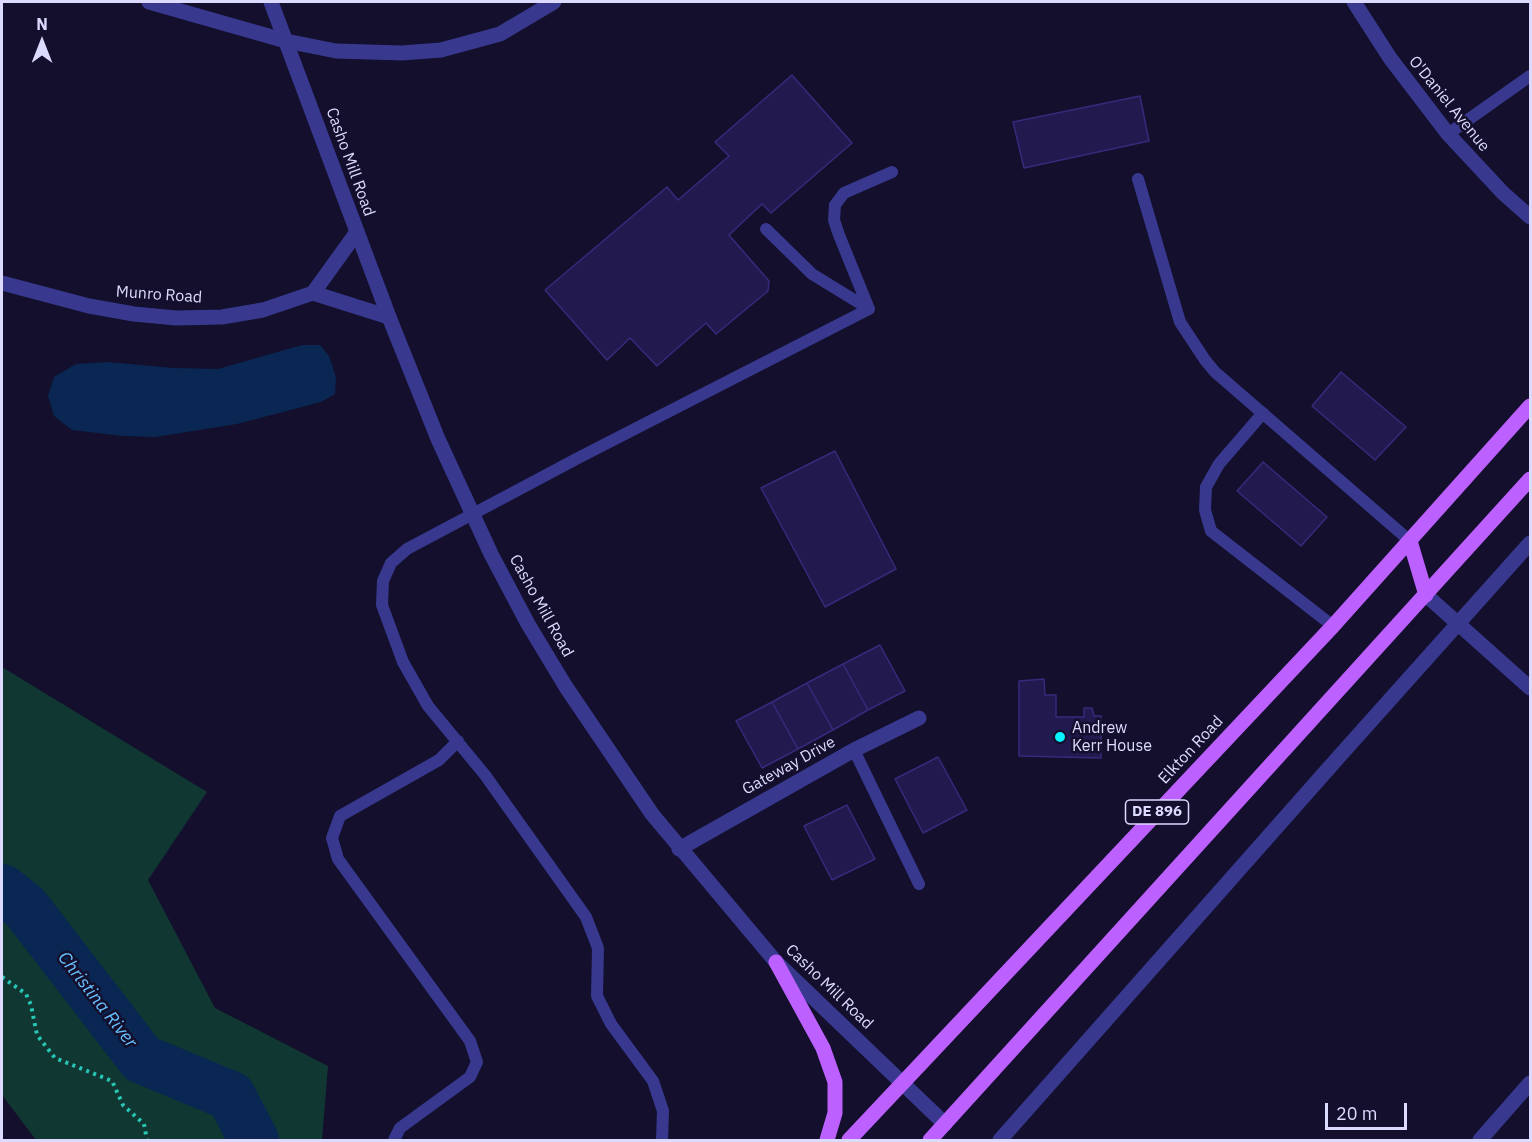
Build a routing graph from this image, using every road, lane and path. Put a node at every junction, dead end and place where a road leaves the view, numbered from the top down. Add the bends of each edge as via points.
1 (149, 2) edge
2 (271, 2) edge
3 (554, 2) edge
4 (1354, 2) edge
5 (286, 41) junction
6 (1530, 76) edge
7 (1448, 134) junction
8 (892, 172) dead end
9 (1138, 179) dead end
10 (1530, 217) edge
11 (766, 229) dead end
12 (357, 232) junction
13 (2, 283) edge
14 (313, 293) junction
15 (869, 309) junction
16 (389, 316) junction
17 (1530, 406) edge
18 (1263, 413) junction
19 (1530, 479) edge
20 (472, 514) junction
21 (1410, 541) junction
22 (1530, 543) edge
23 (1426, 595) junction
24 (1459, 624) junction
25 (1333, 626) junction
26 (1530, 688) edge
27 (919, 718) dead end
28 (458, 741) junction
29 (854, 750) junction
30 (679, 849) junction
31 (919, 884) dead end
32 (776, 962) junction
33 (2, 976) edge
34 (1530, 1083) edge
35 (903, 1084) junction
36 (945, 1124) junction
37 (147, 1140) edge
38 (394, 1140) edge
39 (662, 1140) edge
40 (827, 1140) edge
41 (849, 1140) edge
42 (930, 1140) edge
43 (1000, 1140) edge
44 (1479, 1140) edge

1 - 5 street
2 - 5 street, Casho Mill Road
3 - 5 street via 500,34 441,50 336,51
4 - 7 street, O'Daniel Avenue via 1390,58
5 - 12 street, Casho Mill Road
6 - 7 lane
7 - 10 street, O'Daniel Avenue
8 - 15 lane via 844,193 835,205 834,220
9 - 18 lane via 1180,322 1215,372
11 - 15 lane via 812,274
12 - 14 street
12 - 16 street, Casho Mill Road
13 - 14 street, Munro Road via 89,306 176,318 263,310
14 - 16 street
15 - 20 lane
16 - 20 street, Casho Mill Road
17 - 21 main road, Elkton Road / DE 896
18 - 21 lane
18 - 25 lane via 1219,464 1206,487 1205,510 1211,531
19 - 23 main road, DE 896
20 - 28 lane via 407,549 391,563 382,581 382,605 403,663 428,706
20 - 30 street, Casho Mill Road via 528,624 566,687 625,777
21 - 23 main road
21 - 25 main road, Elkton Road / DE 896
22 - 24 street
23 - 24 street
23 - 36 main road, DE 896
24 - 26 street
24 - 43 street
25 - 35 main road, Elkton Road / DE 896
27 - 29 street, Gateway Drive
28 - 38 lane via 439,760 340,816 332,838 338,859 470,1041 477,1062 470,1077 400,1128
28 - 39 lane via 586,917 598,948 597,996 610,1024 653,1081 663,1111
29 - 30 street, Gateway Drive
29 - 31 lane
30 - 32 street, Casho Mill Road
32 - 35 street, Casho Mill Road
32 - 40 main road via 823,1048 835,1082 835,1113
33 - 37 path via 26,994 37,1035 55,1058 112,1081 123,1105 144,1124
34 - 44 street
35 - 36 street, Casho Mill Road
35 - 41 main road, Elkton Road / DE 896
36 - 42 main road, DE 896

